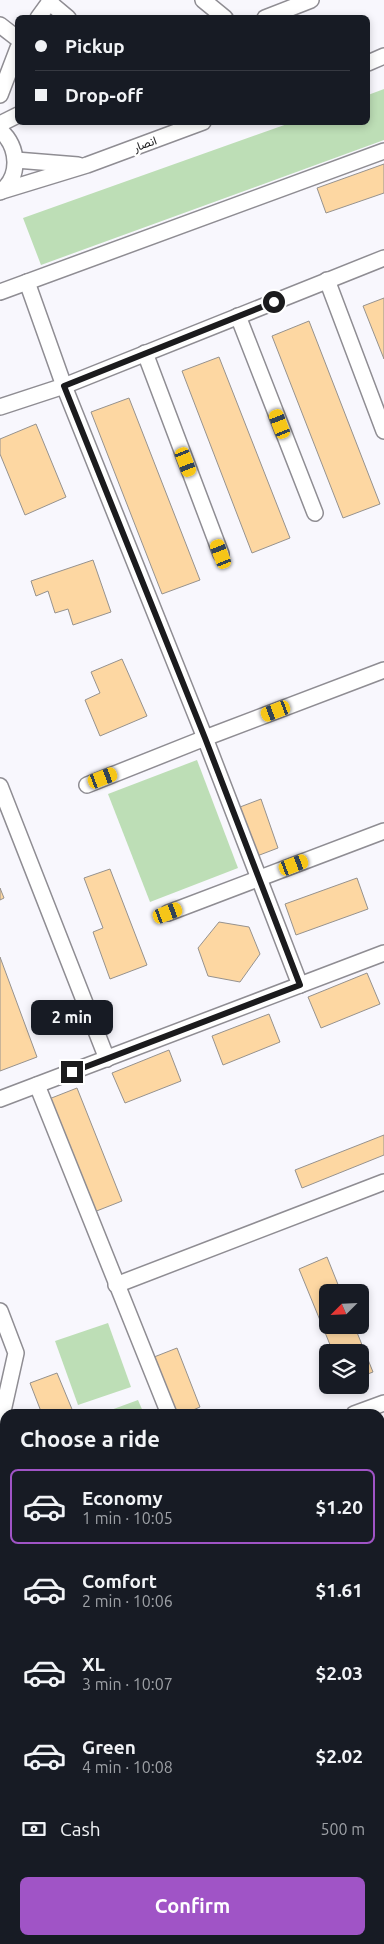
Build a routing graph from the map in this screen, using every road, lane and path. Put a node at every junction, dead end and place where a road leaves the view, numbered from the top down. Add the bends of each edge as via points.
1 (203, 0) edge
2 (311, 0) edge
3 (50, 1) edge
4 (40, 15) edge
5 (65, 15) edge
6 (221, 15) edge
7 (273, 15) edge
8 (0, 25) edge
9 (15, 37) edge
10 (15, 50) edge
11 (15, 54) edge
12 (384, 56) edge
13 (370, 61) edge
14 (0, 69) edge
15 (0, 95) edge
16 (15, 116) edge
17 (0, 124) edge
18 (195, 125) edge
19 (0, 130) edge
20 (384, 151) edge
21 (16, 160) junction
22 (86, 165) junction
23 (1, 192) edge
24 (384, 258) edge
25 (327, 280) junction
26 (27, 282) junction
27 (0, 292) edge
28 (238, 316) junction
29 (145, 353) junction
30 (64, 386) junction
31 (0, 407) edge
32 (384, 431) edge
33 (315, 513) dead end
34 (221, 554) dead end
35 (384, 670) edge
36 (205, 738) junction
37 (86, 784) dead end
38 (0, 786) edge
39 (384, 831) edge
40 (258, 879) junction
41 (168, 913) dead end
42 (384, 952) edge
43 (300, 985) junction
44 (107, 1058) junction
45 (37, 1085) junction
46 (0, 1099) edge
47 (384, 1182) edge
48 (116, 1285) junction
49 (0, 1311) edge
50 (384, 1402) edge
51 (3, 1409) edge
52 (167, 1409) edge
53 (366, 1409) edge

1 - 6 street
2 - 7 street
3 - 4 street
3 - 5 street
8 - 9 street
10 - 14 street
11 - 15 street
12 - 13 street
16 - 17 street
18 - 22 street, انصار
19 - 21 street via 12,144
20 - 26 street
21 - 22 street, انصار
21 - 23 street via 14,172
22 - 23 street, انصار
24 - 25 street
25 - 28 street
25 - 32 street
26 - 27 street
26 - 30 street
28 - 29 street
28 - 33 street
29 - 30 street
29 - 34 street
30 - 31 street
30 - 36 street
35 - 36 street
36 - 37 street
36 - 40 street
38 - 44 street
39 - 40 street
40 - 41 street
40 - 43 street
42 - 43 street
43 - 44 street
44 - 45 street
45 - 46 street
45 - 48 street
47 - 48 street
48 - 52 street
49 - 51 street via 16,1354
50 - 53 street

